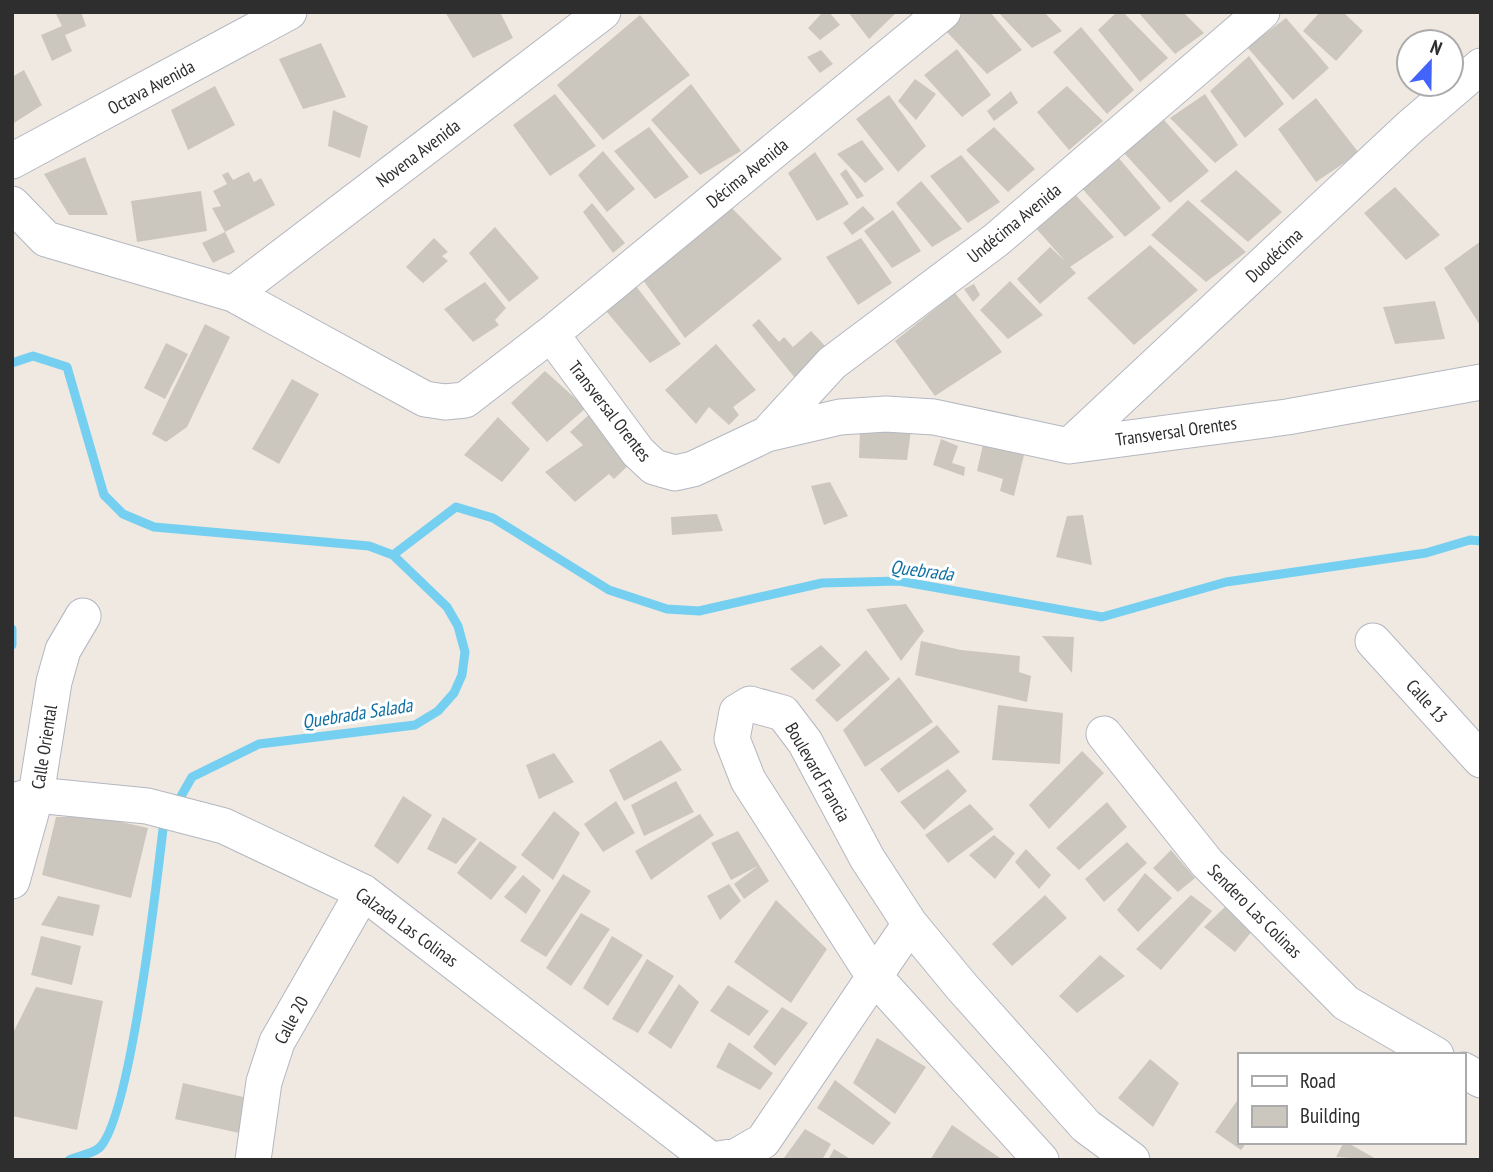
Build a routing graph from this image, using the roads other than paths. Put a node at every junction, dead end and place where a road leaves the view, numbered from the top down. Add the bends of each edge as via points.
1 (289, 12) edge
2 (603, 12) edge
3 (943, 12) edge
4 (1262, 12) edge
5 (1481, 66) edge
6 (12, 161) edge
7 (12, 204) edge
8 (233, 294) junction
9 (551, 334) junction
10 (1481, 382) edge
11 (767, 434) junction
12 (1069, 446) junction
13 (83, 616) dead end
14 (1373, 641) dead end
15 (1104, 734) dead end
16 (1481, 760) edge
17 (24, 798) edge
18 (12, 881) edge
19 (363, 892) junction
20 (910, 923) junction
21 (873, 975) junction
22 (1433, 1053) edge
23 (1465, 1071) edge
24 (1481, 1080) edge
25 (253, 1160) edge
26 (711, 1160) edge
27 (1041, 1160) edge
28 (1132, 1160) edge

1 - 6 street, Octava Avenida
2 - 8 street, Novena Avenida
3 - 9 street, Décima Avenida
4 - 11 street, Undécima Avenida via 996,240 832,363
5 - 12 street, Duodécima
7 - 8 street via 46,239
8 - 9 street via 425,399 445,402 465,400
9 - 11 street, Transversal Orentes via 654,467 675,473 693,469
10 - 12 street, Transversal Orentes via 1287,417
11 - 12 street, Transversal Orentes via 840,416 886,414 934,417
13 - 17 street, Calle Oriental via 63,650
14 - 16 street, Calle 13
15 - 22 street, Sendero Las Colinas via 1207,863 1346,1003
17 - 18 street, Calle Oriental
17 - 19 street, Calzada Las Colinas via 147,806 224,827
19 - 25 street, Calle 20 via 277,1042 264,1082
19 - 26 street, Calzada Las Colinas
20 - 21 street, Calzada Las Colinas
20 - 21 street, Boulevard Francia via 867,858 805,742 783,713 750,704 737,712 732,739 748,780
20 - 28 street, Boulevard Francia via 1086,1126
21 - 26 street, Calzada Las Colinas via 763,1141 737,1156
21 - 27 street, Boulevard Francia
23 - 24 street

